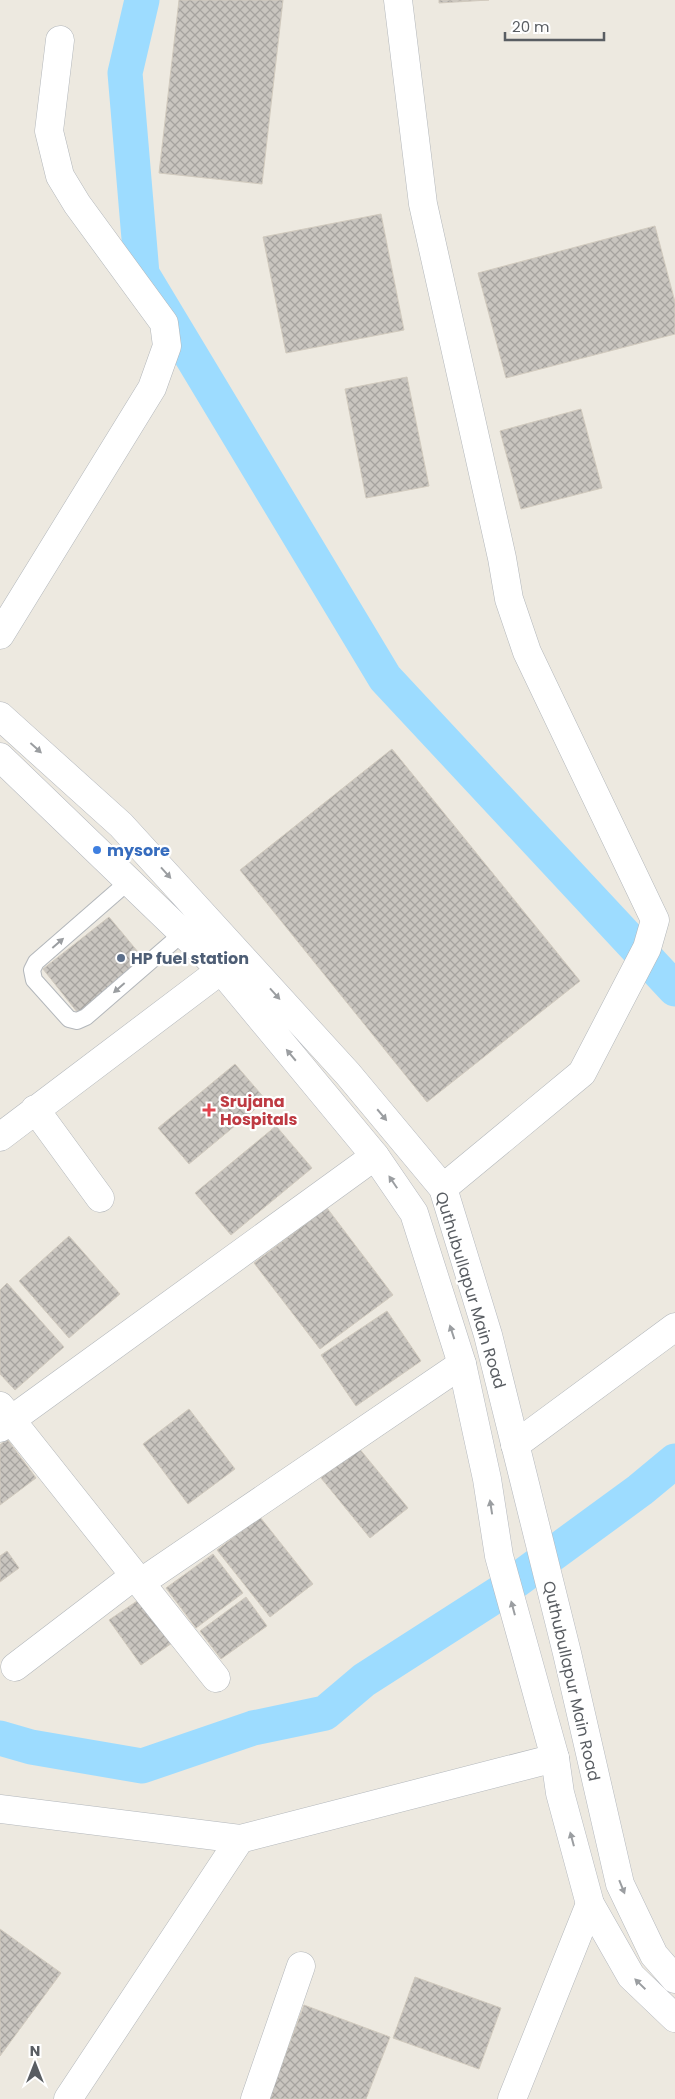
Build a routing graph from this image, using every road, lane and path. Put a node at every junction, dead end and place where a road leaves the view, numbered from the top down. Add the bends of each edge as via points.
1 (398, 0) edge
2 (60, 40) dead end
3 (0, 635) edge
4 (0, 716) edge
5 (0, 757) edge
6 (129, 881) junction
7 (182, 933) junction
8 (221, 970) junction
9 (35, 1109) junction
10 (4, 1125) edge
11 (375, 1156) junction
12 (443, 1188) junction
13 (100, 1198) dead end
14 (675, 1327) edge
15 (462, 1364) junction
16 (3, 1418) edge
17 (518, 1455) junction
18 (487, 1479) junction
19 (137, 1579) junction
20 (14, 1667) dead end
21 (216, 1678) dead end
22 (575, 1689) junction
23 (540, 1702) junction
24 (555, 1758) junction
25 (0, 1809) edge
26 (240, 1839) junction
27 (590, 1904) junction
28 (301, 1966) dead end
29 (675, 1979) edge
30 (675, 2018) edge
31 (68, 2099) edge
32 (255, 2099) edge
33 (512, 2099) edge

1 - 12 street via 423,204 509,599 527,652 655,920 647,948 582,1073
2 - 3 street via 48,131 60,176 164,323 167,346 152,388
4 -> 12 street, Quthubullapur Main Road via 121,825 348,1074
5 - 6 street, Quthubullapur Main Road
6 - 7 street, Quthubullapur Main Road
7 -> 6 lane via 86,1017 77,1021 69,1019 34,980 32,970 36,962
7 - 8 street, Quthubullapur Main Road
8 - 9 street
11 -> 8 street, Quthubullapur Main Road
9 - 10 street
9 - 13 street
15 -> 11 street, Quthubullapur Main Road via 414,1213
11 - 16 street
12 - 17 street, Quthubullapur Main Road via 488,1335
14 - 17 street
15 - 18 street, Quthubullapur Main Road
15 - 19 street
16 - 19 street
17 - 18 street
17 - 22 street, Quthubullapur Main Road
23 -> 18 street, Quthubullapur Main Road via 499,1556
19 - 20 street
19 - 21 street
22 - 23 street
22 -> 29 street, Quthubullapur Main Road via 620,1884 654,1955
23 - 24 street, Quthubullapur Main Road
24 - 26 street
27 -> 24 street, Quthubullapur Main Road via 560,1793
25 - 26 street
26 - 31 street
30 -> 27 street, Quthubullapur Main Road via 630,1976
27 - 33 street
28 - 32 street

